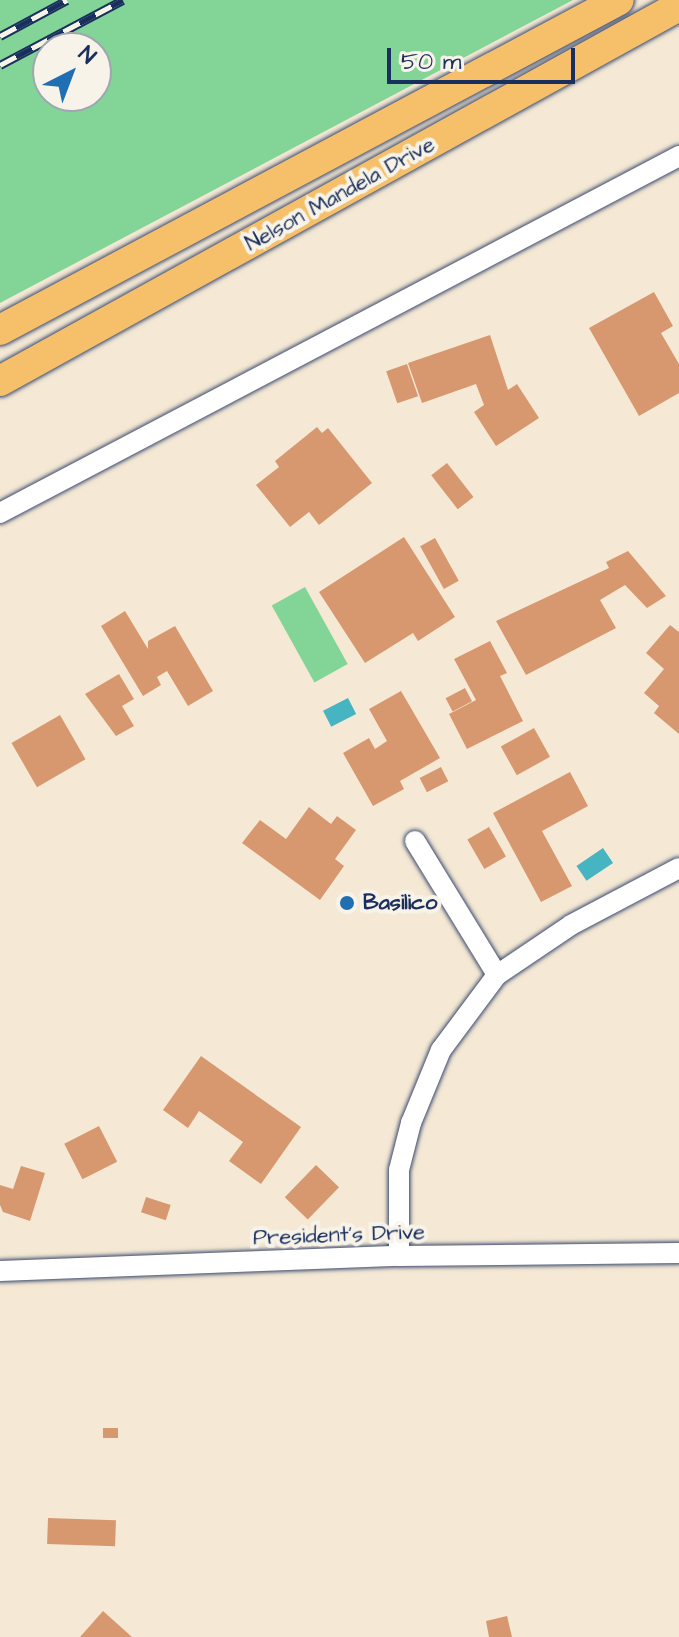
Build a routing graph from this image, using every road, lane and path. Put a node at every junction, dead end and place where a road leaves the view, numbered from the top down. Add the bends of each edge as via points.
1 (619, 0) edge
2 (679, 6) edge
3 (679, 156) edge
4 (0, 330) edge
5 (0, 381) edge
6 (0, 513) edge
7 (415, 841) dead end
8 (679, 868) edge
9 (497, 975) junction
10 (679, 1253) edge
11 (399, 1256) junction
12 (0, 1271) edge

1 - 4 main road, Nelson Mandela Drive
2 - 5 main road, Nelson Mandela Drive
3 - 6 street
7 - 9 street
8 - 9 street via 571,925
9 - 11 street via 441,1050 411,1123 399,1170
10 - 11 street, President's Drive
11 - 12 street, President's Drive

